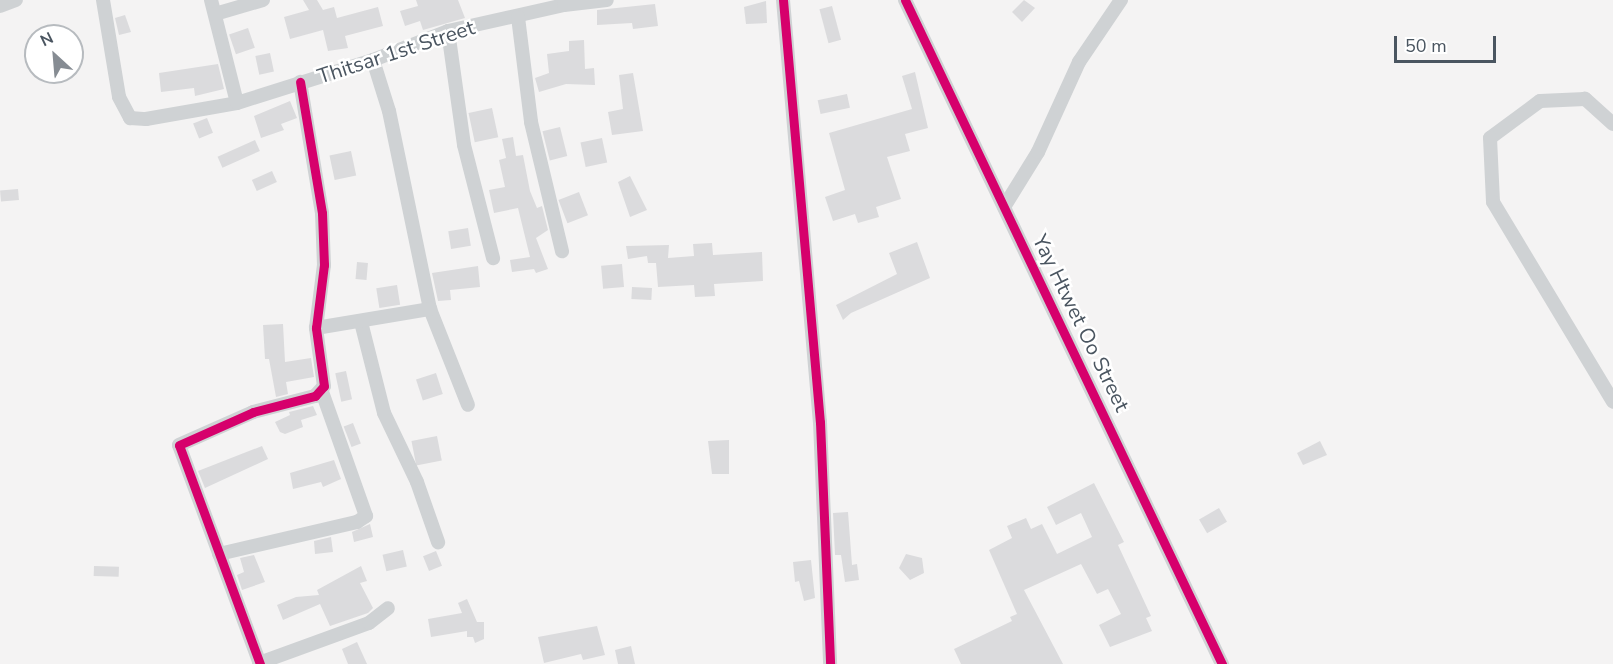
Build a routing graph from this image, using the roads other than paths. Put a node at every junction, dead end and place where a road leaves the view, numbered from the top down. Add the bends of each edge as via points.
1 (16, 0) edge
2 (103, 0) edge
3 (263, 0) edge
4 (607, 0) edge
5 (783, 0) edge
6 (905, 0) edge
7 (1121, 0) edge
8 (564, 2) edge
9 (0, 6) edge
10 (213, 7) edge
11 (518, 16) junction
12 (448, 31) junction
13 (373, 60) junction
14 (300, 82) junction
15 (237, 103) junction
16 (1613, 124) edge
17 (1005, 207) junction
18 (562, 251) dead end
19 (493, 258) dead end
20 (430, 309) junction
21 (361, 322) junction
22 (316, 328) junction
23 (322, 392) junction
24 (1613, 402) edge
25 (468, 405) dead end
26 (438, 542) dead end
27 (219, 554) junction
28 (388, 608) dead end
29 (259, 663) edge
30 (830, 664) edge
31 (1222, 664) edge

1 - 9 street
2 - 15 street, Thitsar 1st Street via 119,97 130,118 146,119
3 - 10 street
4 - 8 street, Thitsar 1st Street
5 - 30 street via 820,422
6 - 17 street, Yay Htwet Oo Street
7 - 17 street via 1079,62 1038,152
8 - 11 street, Thitsar 1st Street
10 - 15 street
11 - 12 street, Thitsar 1st Street
11 - 18 street via 531,122
12 - 13 street, Thitsar 1st Street
12 - 19 street via 464,145
13 - 14 street, Thitsar 1st Street
13 - 20 street via 389,111
14 - 15 street, Thitsar 1st Street
14 - 22 street via 322,213 324,265
16 - 24 street via 1585,99 1540,101 1490,138 1493,202
17 - 31 street, Yay Htwet Oo Street
20 - 21 street
20 - 25 street
21 - 22 street
21 - 26 street via 384,413 417,482
22 - 23 street
23 - 27 street via 253,412 179,445
23 - 27 street via 366,516 357,522
27 - 29 street
28 - 29 street via 369,623

